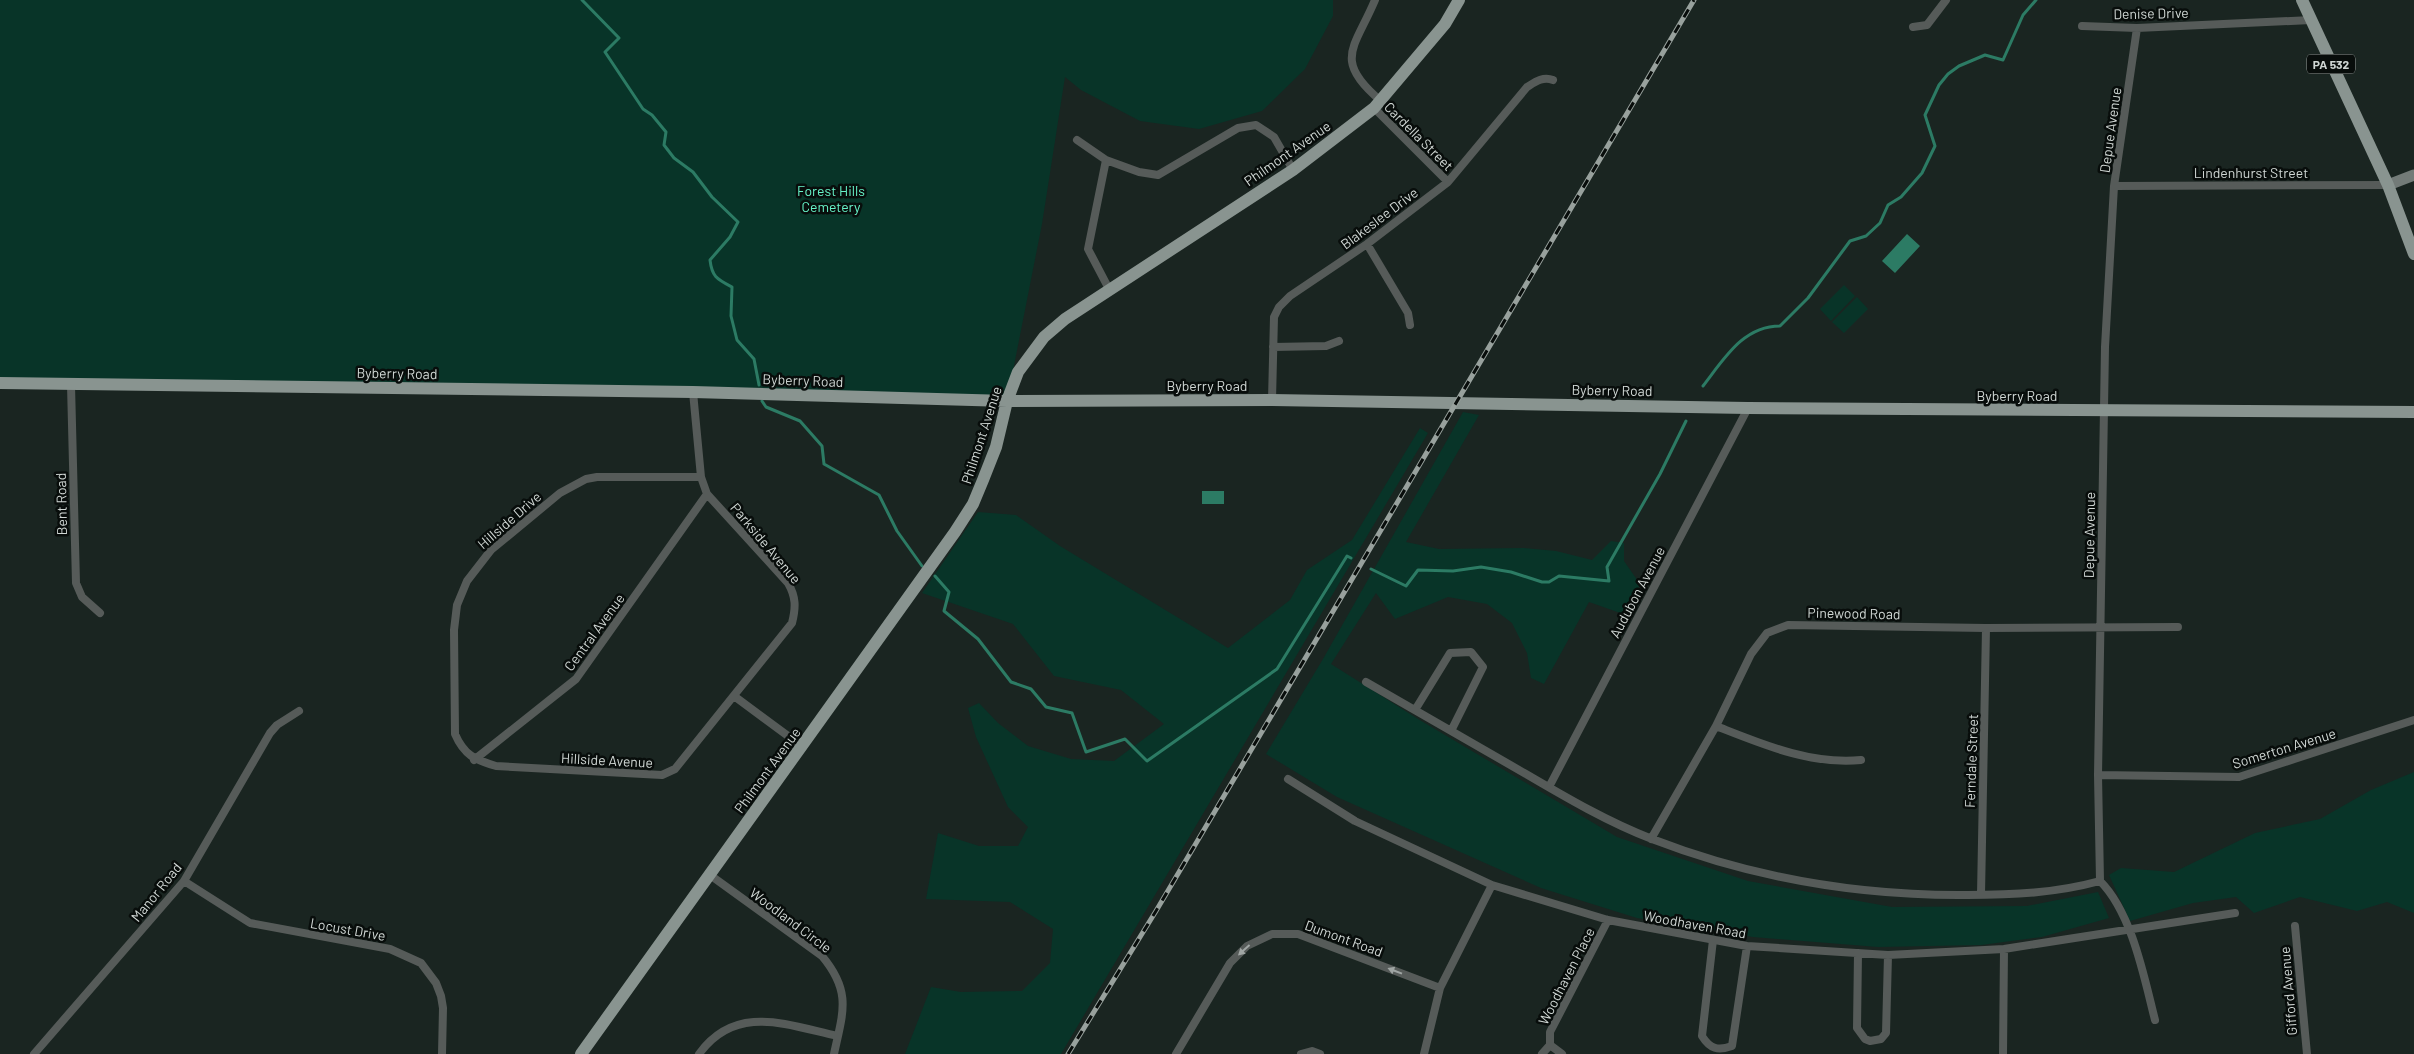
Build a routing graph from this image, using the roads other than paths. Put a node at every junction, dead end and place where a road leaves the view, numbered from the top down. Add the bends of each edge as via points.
1 (1375, 0) edge
2 (1459, 0) edge
3 (1946, 0) edge
4 (2302, 0) edge
5 (2311, 20) junction
6 (2082, 26) dead end
7 (1913, 27) dead end
8 (2137, 28) junction
9 (1553, 80) dead end
10 (1377, 104) junction
11 (1077, 140) dead end
12 (1106, 160) junction
13 (1293, 170) junction
14 (2414, 175) edge
15 (1448, 182) junction
16 (2388, 185) junction
17 (2114, 186) junction
18 (1367, 244) junction
19 (2414, 250) edge
20 (1110, 289) junction
21 (1410, 325) dead end
22 (1338, 341) dead end
23 (1273, 347) junction
24 (0, 383) edge
25 (71, 385) junction
26 (693, 392) junction
27 (1272, 400) junction
28 (1007, 402) junction
29 (1748, 408) junction
30 (2104, 410) junction
31 (2414, 412) edge
32 (701, 477) junction
33 (707, 494) junction
34 (100, 613) dead end
35 (2178, 627) dead end
36 (1986, 628) junction
37 (2100, 628) junction
38 (1366, 682) dead end
39 (734, 696) junction
40 (1415, 710) junction
41 (299, 711) dead end
42 (2414, 720) edge
43 (1716, 726) junction
44 (1451, 731) junction
45 (803, 747) junction
46 (474, 760) junction
47 (1861, 760) dead end
48 (2098, 775) junction
49 (1288, 779) dead end
50 (1549, 787) junction
51 (1651, 839) junction
52 (710, 875) junction
53 (184, 881) junction
54 (2100, 881) junction
55 (1492, 885) junction
56 (1981, 895) junction
57 (2234, 913) dead end
58 (1608, 920) junction
59 (2295, 926) dead end
60 (2127, 928) junction
61 (1712, 940) junction
62 (1747, 946) junction
63 (2004, 949) junction
64 (1858, 953) junction
65 (1888, 955) junction
66 (1440, 988) junction
67 (2155, 1020) dead end
68 (838, 1036) junction
69 (1550, 1045) junction
70 (34, 1054) edge
71 (442, 1054) edge
72 (581, 1054) edge
73 (699, 1054) edge
74 (834, 1054) edge
75 (1176, 1054) edge
76 (1301, 1054) edge
77 (1320, 1054) edge
78 (1424, 1054) edge
79 (1542, 1054) edge
80 (1562, 1054) edge
81 (2003, 1054) edge
82 (2307, 1054) edge

1 - 10 street, Cardella Street via 1350,57 1352,69
2 - 10 main road, Philmont Avenue via 1445,24
3 - 7 street via 1927,25
4 - 5 main road, PA 532
5 - 8 street, Denise Drive
5 - 16 main road, PA 532
6 - 8 street, Denise Drive
8 - 17 street, Depue Avenue
9 - 15 street, Blakeslee Drive via 1537,80 1527,87
10 - 13 main road, Philmont Avenue
10 - 15 street, Cardella Street
11 - 12 street
12 - 13 street via 1139,172 1158,174 1238,128 1256,125 1274,137
12 - 20 street via 1088,249
13 - 20 main road, Philmont Avenue
14 - 16 street
15 - 18 street, Blakeslee Drive
16 - 17 street, Lindenhurst Street
16 - 19 main road, PA 532
17 - 30 street, Depue Avenue
18 - 21 street via 1408,313
18 - 23 street, Blakeslee Drive via 1290,296 1279,307 1274,317
20 - 28 main road, Philmont Avenue via 1044,337 1018,372
22 - 23 street via 1326,346
23 - 27 street, Blakeslee Drive
24 - 25 main road, Byberry Road
25 - 26 main road, Byberry Road
25 - 34 street, Bent Road via 76,583 82,597
26 - 28 main road, Byberry Road
26 - 32 street, Parkside Avenue
27 - 28 main road, Byberry Road
27 - 29 main road, Byberry Road
28 - 45 main road, Philmont Avenue via 996,447 973,504
29 - 30 main road, Byberry Road
29 - 50 street, Audubon Avenue
30 - 31 main road, Byberry Road
30 - 37 street, Depue Avenue
32 - 33 street, Parkside Avenue
32 - 46 street, Hillside Drive via 596,477 577,483 560,493 477,565 457,605 454,630 455,734
33 - 39 street, Parkside Avenue via 788,583 796,607 792,623
33 - 46 street, Central Avenue via 576,679
35 - 37 street, Pinewood Road
36 - 37 street, Pinewood Road
36 - 43 street, Pinewood Road via 1788,625 1767,633 1751,654
36 - 56 street, Ferndale Street
37 - 48 street, Depue Avenue
38 - 40 street
39 - 45 street
39 - 46 street, Hillside Avenue via 675,769 662,775 496,766
40 - 44 street
40 - 44 street via 1450,653 1471,652 1483,667
41 - 53 street, Manor Road via 270,733
42 - 48 street, Somerton Avenue via 2239,777
43 - 47 street via 1782,751 1821,758
43 - 51 street, Pinewood Road
44 - 50 street
45 - 52 main road, Philmont Avenue
48 - 54 street, Depue Avenue
49 - 55 street, Woodhaven Road via 1355,821
50 - 51 street
51 - 56 street via 1718,861 1807,883 1913,896
52 - 68 street, Woodland Circle via 822,956 830,966 845,1006
52 - 72 main road, Philmont Avenue
53 - 70 street, Manor Road
53 - 71 street, Locust Drive via 250,923 390,949 421,963 441,996
54 - 56 street via 2034,894
54 - 60 street via 2109,890
55 - 58 street, Woodhaven Road
55 - 66 street
57 - 60 street
58 - 61 street, Woodhaven Road
58 - 69 street, Woodhaven Place via 1550,1032
59 - 82 street, Gifford Avenue
60 - 63 street, Woodhaven Road
60 - 67 street via 2137,946
61 - 62 street, Woodhaven Road
61 - 62 street via 1702,1036 1708,1046 1715,1049 1732,1046
62 - 64 street, Woodhaven Road
63 - 65 street, Woodhaven Road
63 - 81 street
64 - 65 street, Woodhaven Road
64 - 65 street via 1857,1028 1870,1041 1881,1039 1886,1033
66 -> 75 street, Dumont Road via 1298,934 1272,934 1247,946 1230,963
66 - 78 street
68 - 73 street via 768,1020 746,1022 715,1036
68 - 74 street, Woodland Circle
69 - 79 street, Woodhaven Place
69 - 80 street, Woodhaven Place
76 - 77 street via 1312,1051

